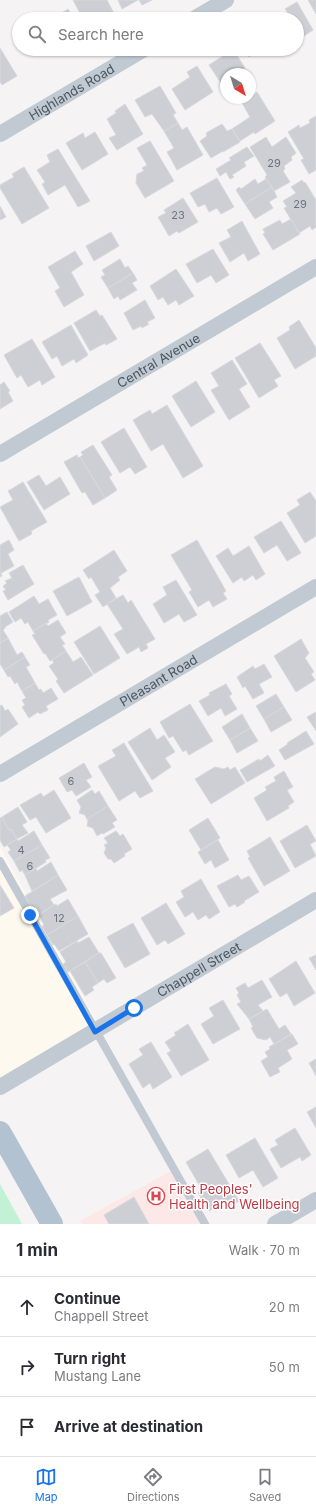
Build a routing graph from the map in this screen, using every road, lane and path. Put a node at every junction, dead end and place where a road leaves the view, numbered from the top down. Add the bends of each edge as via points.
1 (226, 0) edge
2 (206, 12) edge
3 (132, 56) edge
4 (0, 134) edge
5 (316, 267) edge
6 (0, 454) edge
7 (316, 587) edge
8 (0, 774) edge
9 (0, 861) edge
10 (316, 900) edge
11 (95, 1032) junction
12 (0, 1088) edge
13 (0, 1132) edge
14 (316, 1200) edge
15 (52, 1224) edge
16 (205, 1224) edge
17 (275, 1224) edge

1 - 2 street
3 - 4 street, Highlands Road
5 - 6 street, Central Avenue
7 - 8 street, Pleasant Road
9 - 11 lane
10 - 11 street, Chappell Street
11 - 12 street, Chappell Street
11 - 16 lane
13 - 15 main road
14 - 17 street

